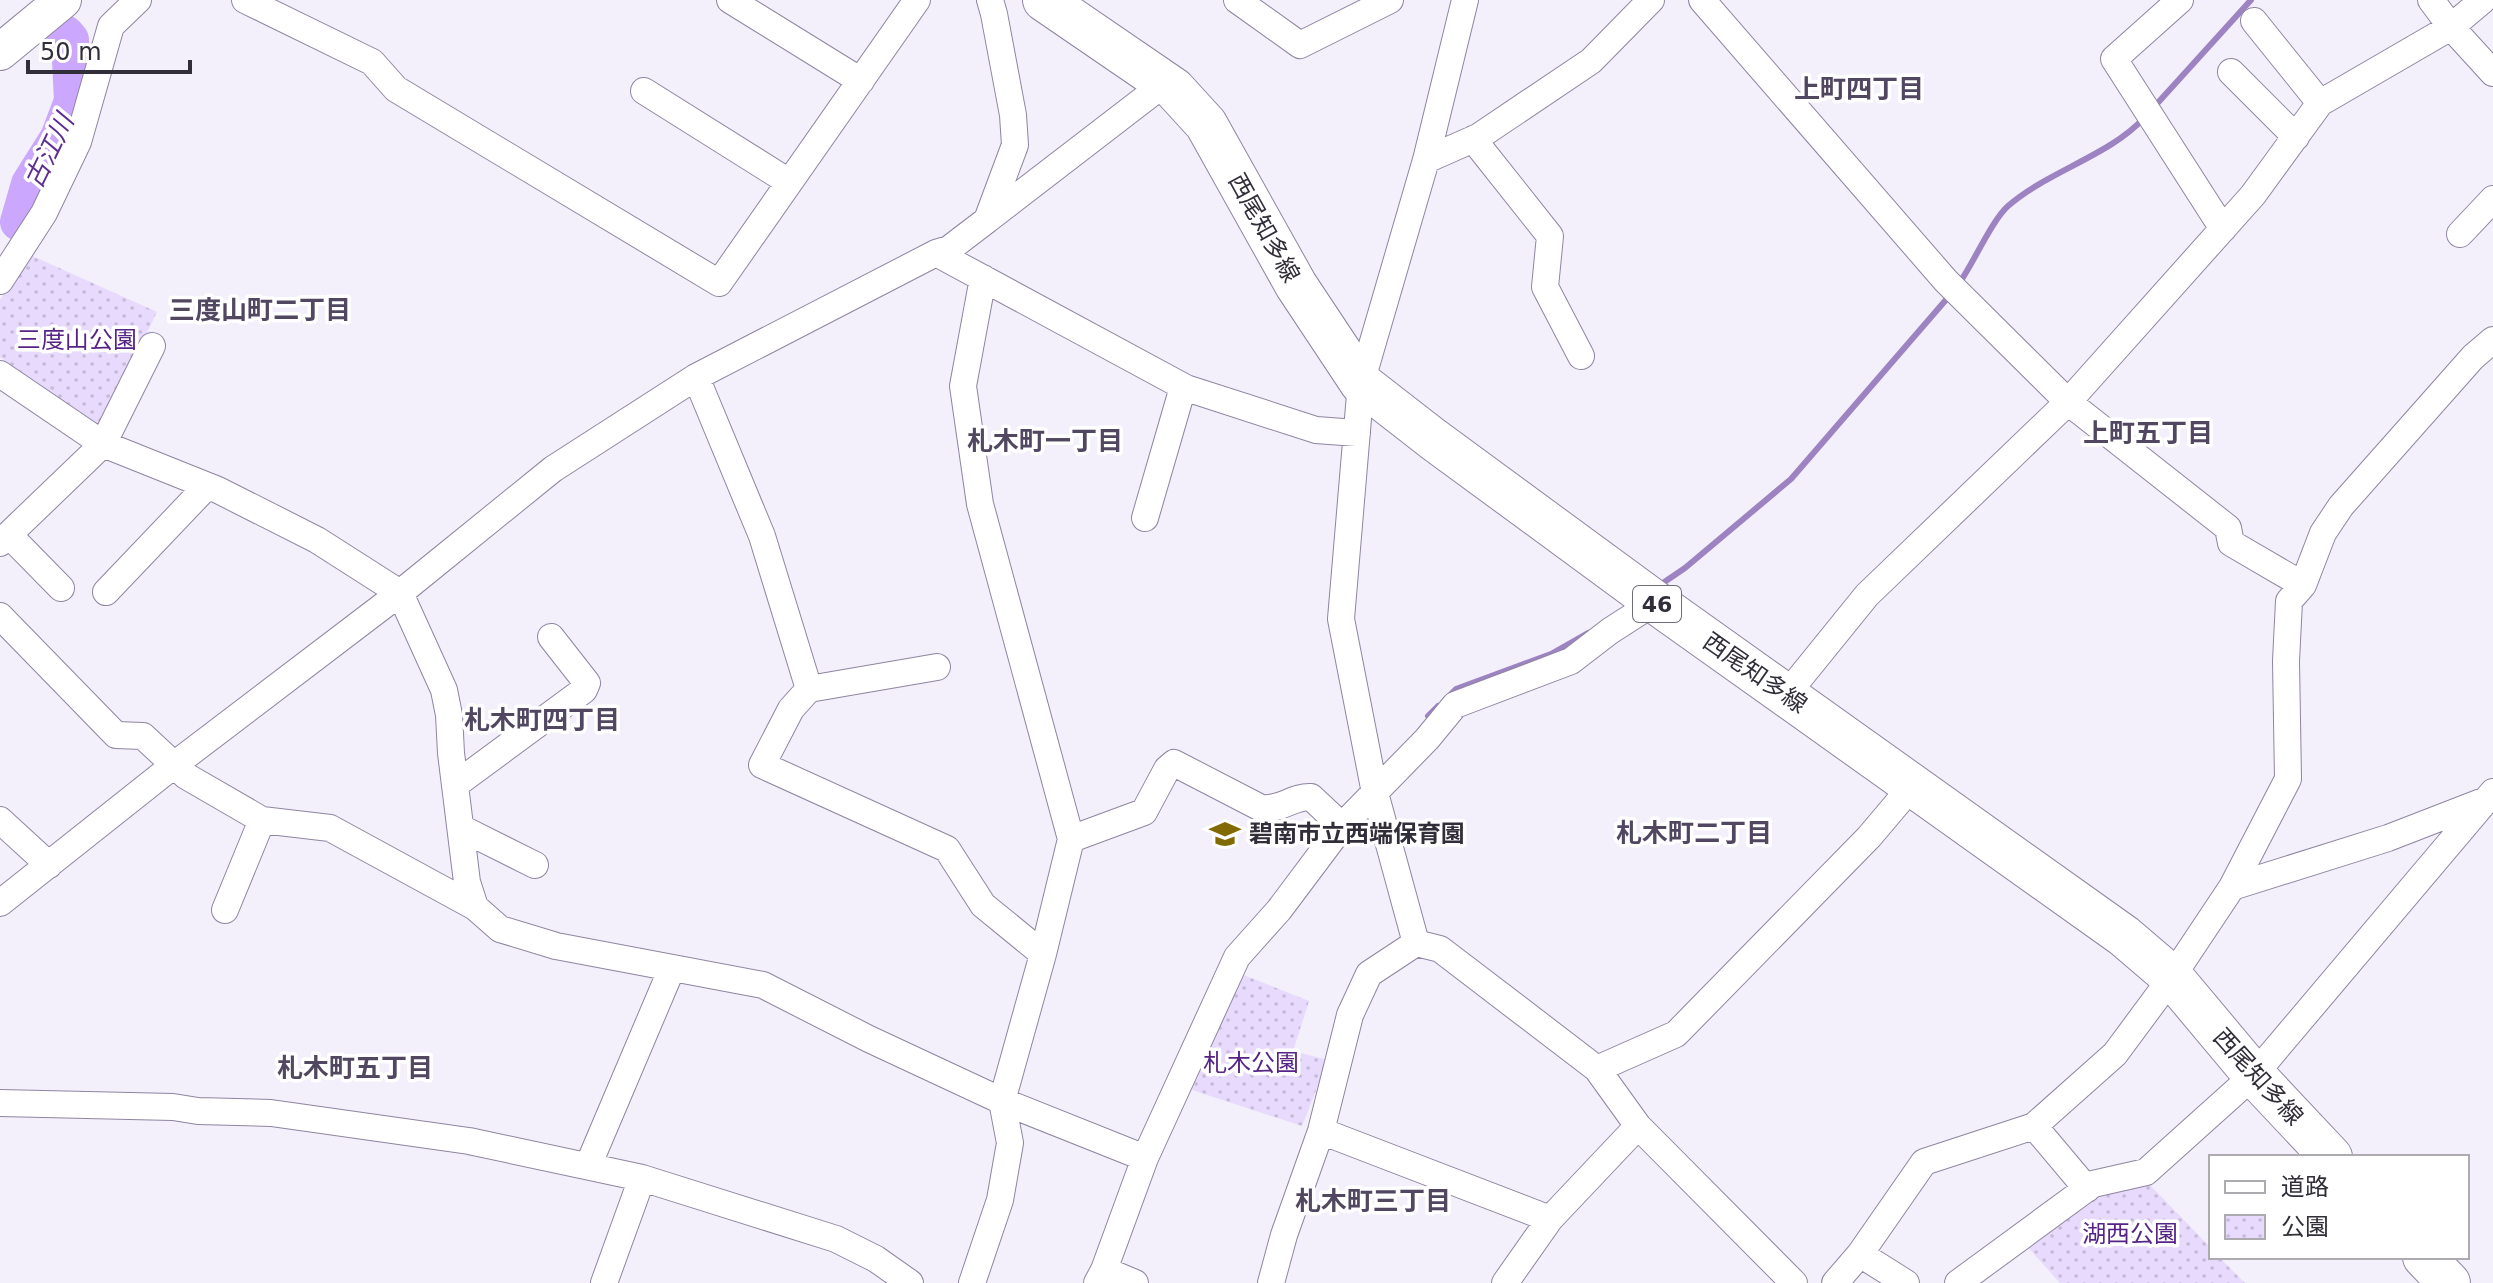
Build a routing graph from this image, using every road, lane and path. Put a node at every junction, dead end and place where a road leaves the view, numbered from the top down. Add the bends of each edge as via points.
1 (63, 0) edge
2 (138, 0) edge
3 (245, 0) edge
4 (730, 0) edge
5 (917, 0) edge
6 (990, 0) edge
7 (1044, 0) edge
8 (1237, 0) edge
9 (1390, 0) edge
10 (1465, 0) edge
11 (1651, 0) edge
12 (1702, 0) edge
13 (2180, 0) edge
14 (2431, 0) edge
15 (2483, 0) edge
16 (2254, 21) dead end
17 (2451, 27) junction
18 (0, 52) edge
19 (2231, 72) dead end
20 (2493, 73) edge
21 (861, 81) junction
22 (1165, 83) junction
23 (644, 91) dead end
24 (2320, 103) junction
25 (2296, 137) junction
26 (1473, 139) junction
27 (1426, 160) junction
28 (789, 182) junction
29 (2493, 199) edge
30 (987, 220) junction
31 (2223, 229) junction
32 (2460, 234) dead end
33 (936, 253) junction
34 (983, 278) junction
35 (0, 281) edge
36 (2493, 340) edge
37 (152, 346) dead end
38 (1581, 356) dead end
39 (0, 374) edge
40 (696, 377) junction
41 (1361, 383) junction
42 (1183, 387) junction
43 (2068, 402) junction
44 (1357, 433) junction
45 (103, 444) junction
46 (207, 486) junction
47 (1145, 518) dead end
48 (4, 539) edge
49 (2303, 585) junction
50 (61, 588) dead end
51 (106, 592) dead end
52 (400, 593) junction
53 (1655, 602) junction
54 (0, 616) edge
55 (551, 637) dead end
56 (937, 667) dead end
57 (809, 689) junction
58 (1786, 695) junction
59 (174, 765) junction
60 (455, 785) junction
61 (1913, 785) junction
62 (1375, 793) junction
63 (2491, 795) edge
64 (0, 820) edge
65 (262, 820) junction
66 (1342, 826) junction
67 (461, 828) junction
68 (1071, 839) junction
69 (49, 865) junction
70 (535, 865) dead end
71 (2232, 887) junction
72 (0, 903) edge
73 (475, 907) junction
74 (225, 910) dead end
75 (1416, 943) junction
76 (1043, 954) junction
77 (672, 968) junction
78 (2172, 977) junction
79 (1597, 1069) junction
80 (2254, 1075) junction
81 (1002, 1101) junction
82 (0, 1103) edge
83 (1638, 1126) junction
84 (2034, 1126) junction
85 (1321, 1131) junction
86 (2329, 1155) edge
87 (1145, 1158) junction
88 (588, 1166) junction
89 (642, 1178) junction
90 (2087, 1189) junction
91 (1550, 1219) junction
92 (1860, 1254) junction
93 (2426, 1259) edge
94 (1101, 1276) edge
95 (604, 1283) edge
96 (910, 1283) edge
97 (972, 1283) edge
98 (1135, 1283) edge
99 (1271, 1283) edge
100 (1505, 1283) edge
101 (1794, 1283) edge
102 (1835, 1283) edge
103 (1906, 1283) edge
104 (1958, 1283) edge
105 (2449, 1283) edge

1 - 18 main road
2 - 35 street via 111,26 78,142 44,213
3 - 28 street via 372,62 396,89 719,283
4 - 21 street
5 - 21 street
6 - 30 street via 1015,145
7 - 22 main road, 西尾知多線 / 46
8 - 9 street via 1300,45
10 - 27 street
11 - 26 street via 1591,61
12 - 43 street via 1946,281
13 - 31 street via 2114,59
14 - 17 street
15 - 17 street
16 - 24 street
17 - 20 street
17 - 24 street
19 - 25 street
21 - 28 street
22 - 30 street
22 - 41 main road, 西尾知多線 / 46 via 1206,124 1296,285
23 - 28 street
24 - 25 street
25 - 31 street
26 - 27 street
26 - 38 street via 1550,236 1545,287
27 - 41 street
29 - 32 street
30 - 33 street
31 - 43 street
33 - 34 street
33 - 40 street
34 - 42 street
34 - 68 street via 963,386 980,504
36 - 49 street via 2341,506 2323,533
37 - 45 street
39 - 45 street
40 - 52 street via 553,469
40 - 57 street via 762,536
41 - 44 street
41 - 53 main road, 西尾知多線 / 46
42 - 44 street via 1316,430
42 - 47 street
43 - 49 street via 2228,528 2231,543
43 - 58 street via 1867,595
44 - 62 street via 1341,619
45 - 46 street
45 - 48 street
46 - 51 street
46 - 52 street via 317,540
48 - 50 street
49 - 71 street via 2289,601 2288,779
52 - 59 street
52 - 60 street via 444,690
53 - 58 main road, 西尾知多線 / 46
53 - 62 street via 1571,661 1455,705
54 - 59 street via 116,735 143,736
55 - 60 street via 587,683 584,690
56 - 57 street
57 - 76 street via 791,709 762,765 947,849 983,905
58 - 61 main road, 西尾知多線 / 46
59 - 65 street
59 - 69 street
60 - 67 street
61 - 78 main road, 西尾知多線 / 46 via 2124,936
61 - 79 street via 1676,1034
62 - 66 street
62 - 75 street
63 - 71 street via 2388,838
63 - 80 street
64 - 69 street
65 - 73 street via 330,828
65 - 74 street
66 - 68 street via 1311,797 1272,810 1261,808 1174,763 1144,812
66 - 87 street via 1237,957
67 - 70 street
67 - 73 street
68 - 76 street
69 - 72 street
71 - 78 street
73 - 77 street via 500,929 556,946
75 - 79 street via 1440,949
75 - 85 street via 1369,974 1350,1015
76 - 81 street
77 - 81 street via 763,985
77 - 88 street
78 - 80 main road, 西尾知多線 / 46
78 - 84 street via 2115,1054
79 - 83 street
80 - 86 main road, 西尾知多線 / 46
80 - 90 street via 2146,1172
81 - 87 street
81 - 97 street via 1010,1143 1000,1200
82 - 88 street via 271,1113 469,1141
83 - 91 street
83 - 101 street
84 - 90 street
84 - 92 street via 1924,1162
85 - 91 street
85 - 99 street
87 - 94 street
88 - 89 street
89 - 95 street
89 - 96 street via 836,1239
90 - 104 street
91 - 100 street
92 - 102 street
92 - 103 street
93 - 105 main road
94 - 98 street

